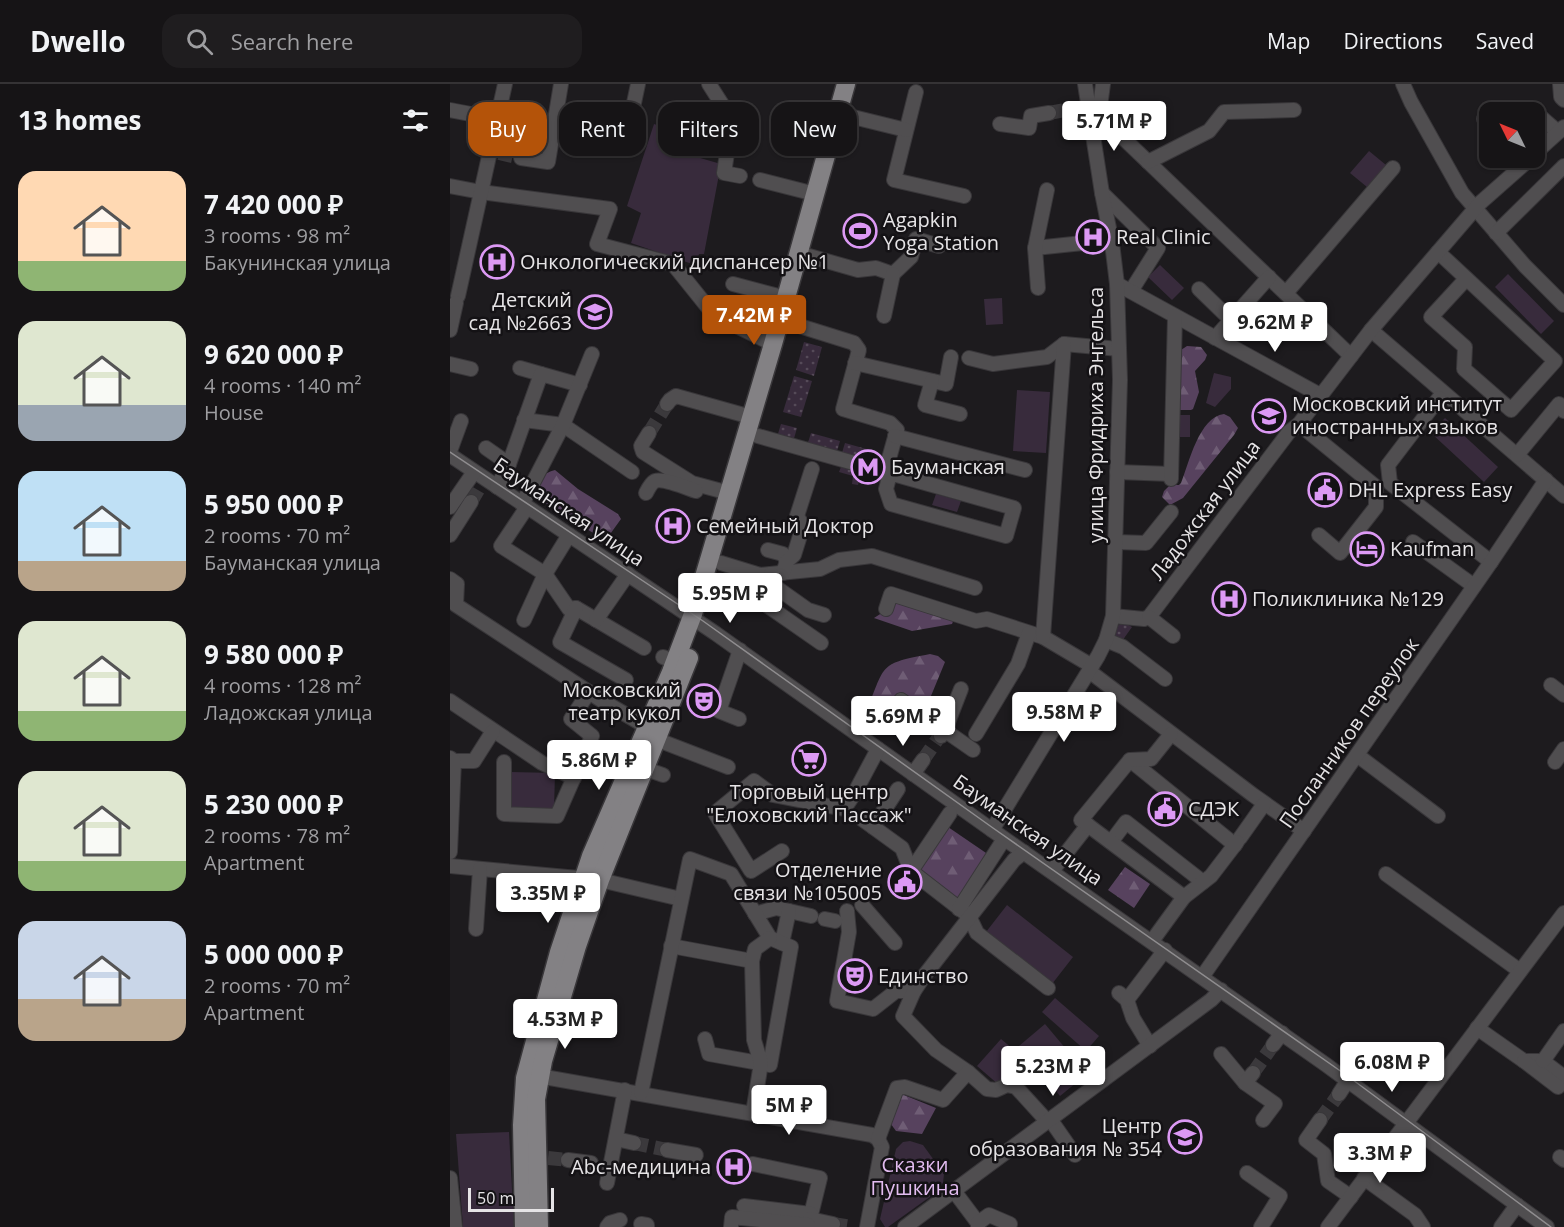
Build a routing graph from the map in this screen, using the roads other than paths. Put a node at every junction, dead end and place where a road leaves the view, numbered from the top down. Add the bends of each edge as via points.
1 (505, 84) edge
2 (561, 84) edge
3 (638, 84) edge
4 (709, 84) edge
5 (846, 84) edge
6 (858, 84) edge
7 (1085, 84) edge
8 (1103, 84) edge
9 (1397, 84) edge
10 (1403, 84) edge
11 (1560, 84) edge
12 (916, 92) dead end
13 (1564, 100) edge
14 (501, 102) edge
15 (634, 102) edge
16 (853, 102) edge
17 (1411, 102) junction
18 (450, 110) edge
19 (1294, 110) dead end
20 (468, 113) edge
21 (1049, 113) tunnel mouth
22 (857, 118) edge
23 (1545, 120) edge
24 (1094, 121) junction
25 (1000, 124) dead end
26 (1561, 129) edge
27 (906, 130) junction
28 (1545, 143) edge
29 (493, 156) edge
30 (838, 156) edge
31 (521, 158) tunnel mouth
32 (1148, 162) junction
33 (1564, 166) edge
34 (1393, 168) dead end
35 (1517, 168) edge
36 (740, 176) dead end
37 (760, 180) dead end
38 (450, 186) edge
39 (1047, 190) dead end
40 (481, 192) junction
41 (1102, 193) junction
42 (815, 194) junction
43 (964, 196) dead end
44 (1475, 210) junction
45 (1496, 233) junction
46 (1083, 243) tunnel mouth
47 (939, 246) dead end
48 (1035, 248) junction
49 (1438, 252) junction
50 (809, 256) junction
51 (893, 273) junction
52 (1269, 277) junction
53 (1466, 279) junction
54 (733, 284) dead end
55 (1117, 284) junction
56 (1038, 288) dead end
57 (1199, 289) dead end
58 (1131, 291) junction
59 (1286, 293) junction
60 (786, 298) junction
61 (1564, 305) edge
62 (885, 316) dead end
63 (1175, 316) junction
64 (1231, 320) junction
65 (790, 323) junction
66 (450, 330) edge
67 (1371, 330) junction
68 (1215, 338) junction
69 (773, 344) junction
70 (1064, 344) junction
71 (1119, 349) junction
72 (592, 354) dead end
73 (1351, 356) junction
74 (951, 357) dead end
75 (969, 358) dead end
76 (855, 363) junction
77 (450, 364) edge
78 (520, 368) dead end
79 (471, 369) dead end
80 (541, 374) junction
81 (932, 381) junction
82 (580, 385) junction
83 (677, 388) dead end
84 (1320, 396) junction
85 (1440, 398) dead end
86 (698, 402) junction
87 (667, 404) dead end
88 (1564, 411) edge
89 (960, 414) dead end
90 (751, 417) junction
91 (524, 420) junction
92 (461, 421) dead end
93 (1299, 424) junction
94 (563, 425) junction
95 (649, 433) tunnel mouth
96 (758, 436) junction
97 (895, 436) junction
98 (486, 448) dead end
99 (450, 453) edge
100 (1517, 455) junction
101 (509, 464) junction
102 (812, 469) dead end
103 (1025, 470) dead end
104 (632, 472) dead end
105 (1117, 472) junction
106 (887, 474) junction
107 (1546, 480) junction
108 (484, 482) junction
109 (645, 494) dead end
110 (1564, 496) edge
111 (728, 497) junction
112 (471, 502) tunnel mouth
113 (524, 505) junction
114 (450, 507) edge
115 (1170, 512) dead end
116 (569, 535) junction
117 (1319, 535) dead end
118 (450, 536) edge
119 (1413, 542) dead end
120 (1116, 543) junction
121 (768, 550) dead end
122 (1491, 562) junction
123 (721, 563) junction
124 (778, 573) junction
125 (545, 574) junction
126 (628, 574) junction
127 (450, 579) edge
128 (1474, 586) junction
129 (975, 588) dead end
130 (576, 608) junction
131 (886, 609) dead end
132 (824, 615) dead end
133 (1113, 616) junction
134 (1149, 617) junction
135 (524, 620) dead end
136 (697, 620) junction
137 (596, 621) junction
138 (1029, 633) junction
139 (1173, 636) dead end
140 (1043, 637) junction
141 (1106, 640) junction
142 (821, 643) dead end
143 (644, 648) dead end
144 (740, 650) junction
145 (1091, 668) junction
146 (1165, 679) dead end
147 (626, 680) dead end
148 (1551, 685) dead end
149 (961, 689) dead end
150 (589, 692) junction
151 (1564, 695) edge
152 (902, 700) dead end
153 (450, 701) edge
154 (739, 719) dead end
155 (493, 730) junction
156 (652, 733) junction
157 (942, 734) junction
158 (976, 734) dead end
159 (1171, 734) junction
160 (878, 749) junction
161 (1564, 749) edge
162 (973, 750) dead end
163 (1357, 755) junction
164 (452, 759) edge
165 (923, 760) tunnel mouth
166 (1130, 760) junction
167 (504, 762) dead end
168 (1555, 762) dead end
169 (728, 767) dead end
170 (911, 773) junction
171 (574, 778) junction
172 (451, 787) edge
173 (1264, 804) junction
174 (950, 813) dead end
175 (1438, 816) dead end
176 (1088, 825) junction
177 (992, 830) junction
178 (1304, 831) junction
179 (1004, 839) junction
180 (1111, 842) junction
181 (1237, 842) junction
182 (782, 851) dead end
183 (450, 852) edge
184 (1024, 852) junction
185 (450, 859) edge
186 (744, 860) junction
187 (450, 866) edge
188 (480, 869) junction
189 (910, 871) junction
190 (1052, 871) junction
191 (726, 872) junction
192 (1386, 874) dead end
193 (592, 879) junction
194 (1203, 882) junction
195 (1184, 897) junction
196 (681, 899) junction
197 (862, 905) dead end
198 (789, 911) junction
199 (847, 911) dead end
200 (964, 912) junction
201 (1564, 913) edge
202 (755, 914) junction
203 (811, 916) dead end
204 (476, 929) dead end
205 (776, 941) junction
206 (1152, 941) junction
207 (895, 943) dead end
208 (671, 946) junction
209 (1165, 951) junction
210 (752, 961) junction
211 (1520, 971) junction
212 (1202, 976) junction
213 (1048, 988) dead end
214 (1221, 990) junction
215 (914, 991) junction
216 (1477, 1028) junction
217 (1564, 1031) edge
218 (1281, 1033) junction
219 (705, 1038) dead end
220 (1273, 1045) tunnel mouth
221 (1150, 1046) junction
222 (1221, 1054) dead end
223 (1524, 1061) junction
224 (1543, 1061) junction
225 (762, 1064) junction
226 (968, 1072) junction
227 (532, 1075) junction
228 (1348, 1080) junction
229 (1561, 1082) edge
230 (625, 1090) junction
231 (641, 1093) junction
232 (1339, 1094) tunnel mouth
233 (753, 1113) junction
234 (1048, 1120) junction
235 (1263, 1120) dead end
236 (1320, 1120) tunnel mouth
237 (1406, 1122) junction
238 (615, 1139) junction
239 (878, 1139) junction
240 (634, 1143) tunnel mouth
241 (667, 1150) tunnel mouth
242 (696, 1155) dead end
243 (1076, 1155) dead end
244 (568, 1160) tunnel mouth
245 (591, 1163) dead end
246 (753, 1164) dead end
247 (1247, 1173) dead end
248 (450, 1178) edge
249 (1364, 1178) junction
250 (607, 1184) dead end
251 (954, 1191) junction
252 (1350, 1197) junction
253 (1517, 1205) junction
254 (744, 1206) dead end
255 (451, 1208) edge
256 (809, 1221) edge
257 (833, 1224) dead end
258 (1010, 1224) dead end
259 (978, 1225) edge
260 (455, 1227) edge
261 (524, 1227) edge
262 (539, 1227) edge
263 (731, 1227) edge
264 (867, 1227) edge
265 (905, 1227) edge
266 (1261, 1227) edge
267 (1328, 1227) edge
268 (1423, 1227) edge
269 (1501, 1227) edge
270 (1547, 1227) edge

1 - 14 street
2 - 31 street via 548,162
3 - 15 street
4 - 36 street via 732,120 724,173
5 - 42 main road
6 - 16 main road
7 - 24 street, улица Фридриха Энгельса via 1082,107
8 - 24 street
9 - 17 street
10 - 17 street
11 - 13 street
12 - 27 street
17 - 44 street
18 - 20 street
19 - 32 street via 1224,112 1209,131
21 - 25 street via 1031,116 1029,128
22 - 27 street
23 - 26 street
24 - 32 street via 1120,136
24 - 41 street, улица Фридриха Энгельса
26 - 28 street, Ладожская улица
27 - 43 street via 894,180
29 - 40 street
30 - 50 main road
32 - 52 street
33 - 45 street
34 - 59 street
35 - 44 street, Ладожская улица
37 - 42 street
38 - 40 street
39 - 48 street
40 - 66 street
40 - 69 street via 610,208 597,244 673,264 714,315
41 - 55 street, улица Фридриха Энгельса via 1104,240
41 - 58 street via 1158,248
42 - 60 main road
44 - 45 street
44 - 49 street, Ладожская улица
45 - 61 street
46 - 48 street
47 - 51 street via 916,239 911,257
48 - 56 street
49 - 53 street
49 - 67 street, Ладожская улица
50 - 51 street via 858,270 876,268
50 - 65 main road
51 - 62 street
52 - 59 street
52 - 64 street
53 - 53 street via 1555,361 1511,410 1464,369 1465,347 1431,316
54 - 60 street
55 - 58 street
55 - 71 street, улица Фридриха Энгельса
57 - 64 street
58 - 63 street
59 - 73 street
60 - 69 main road
63 - 68 street
63 - 105 street via 1171,476
64 - 68 street
65 - 76 street via 854,343 859,350
65 - 96 main road
67 - 73 street, Ладожская улица
67 - 100 street
68 - 84 street
69 - 90 main road
70 - 71 street
70 - 75 street via 1047,357 993,364
70 - 140 street
71 - 105 street, улица Фридриха Энгельса
72 - 82 street
73 - 84 street, Ладожская улица
74 - 81 street via 946,384
76 - 81 street
76 - 97 street via 843,409 890,423 897,430
77 - 79 street
78 - 80 street
80 - 82 street
80 - 91 street
81 - 89 street via 925,405
82 - 94 street
83 - 86 street
84 - 93 street, Ладожская улица
85 - 122 street via 1388,465 1390,483
86 - 87 street via 676,396
86 - 90 street
88 - 100 street via 1559,404
90 - 111 main road
91 - 94 street
91 - 101 street
92 - 99 street
93 - 117 street via 1376,487 1376,507 1340,553
93 - 134 street, Ладожская улица
94 - 104 street
94 - 113 street
95 - 111 street via 641,446 643,452 692,483
96 - 106 street
96 - 123 main road
97 - 103 street
97 - 106 street
98 - 101 street
99 - 108 street, Бауманская улица
100 - 107 street
101 - 108 street
102 - 124 street via 797,516 803,526 794,555
105 - 120 street, улица Фридриха Энгельса
106 - 106 street via 1014,508 1006,536 891,504
107 - 110 street
107 - 122 street, Посланников переулок
108 - 113 street, Бауманская улица
108 - 114 street
109 - 111 street via 656,481 662,481
111 - 136 main road
112 - 118 street
113 - 116 street, Бауманская улица
113 - 125 street via 501,546
115 - 120 street via 1146,543
116 - 125 street
116 - 126 street, Бауманская улица
119 - 128 street
120 - 133 street, улица Фридриха Энгельса
121 - 124 street via 783,554
122 - 128 street, Посланников переулок
123 - 124 street via 760,575
123 - 136 main road
124 - 129 street via 820,569 840,560 872,556
124 - 132 street via 808,610
124 - 142 street via 765,604
125 - 130 street via 569,609
125 - 135 street
126 - 136 street, Бауманская улица
126 - 137 street
127 - 150 street via 458,584 456,605
128 - 163 street, Посланников переулок
130 - 137 street
130 - 147 street via 560,642
131 - 138 street via 891,594
133 - 134 street
133 - 141 street, улица Фридриха Энгельса
134 - 139 street
136 - 144 street, Бауманская улица
136 - 156 main road
136 - 156 main road via 669,660
137 - 143 street
138 - 140 street
138 - 158 street via 1018,664
140 - 145 street
141 - 145 street
141 - 146 street via 1123,647
144 - 154 street via 719,711
144 - 160 street, Бауманская улица
145 - 159 street
145 - 177 street
148 - 151 street
149 - 157 street
150 - 156 street
150 - 171 street via 571,718 592,736
152 - 157 street
153 - 155 street
155 - 164 street via 474,761
155 - 171 street via 542,763
156 - 169 street
156 - 193 main road
156 - 193 main road via 654,772
157 - 162 street
159 - 166 street via 1151,759
159 - 173 street
160 - 170 street, Бауманская улица
160 - 186 street via 844,809 773,795 754,781 715,813
161 - 168 street
163 - 175 street
163 - 178 street, Посланников переулок
164 - 172 street
165 - 170 street
166 - 176 street via 1081,820
166 - 181 street
167 - 171 street via 504,814 557,816
170 - 177 street, Бауманская улица
170 - 189 street via 867,823 902,848
172 - 183 street
173 - 178 street
173 - 181 street
174 - 189 street
176 - 180 street
176 - 190 street
177 - 179 street, Бауманская улица
178 - 212 street, Посланников переулок
179 - 184 street, Бауманская улица
179 - 200 street
180 - 194 street via 1126,822
180 - 195 street
181 - 194 street
182 - 186 street via 751,871
184 - 190 street, Бауманская улица
184 - 200 street
185 - 187 street
186 - 191 street
187 - 188 street
188 - 193 street
188 - 204 street
189 - 200 street
190 - 206 street, Бауманская улица
191 - 196 street via 690,859
191 - 202 street
192 - 211 street
193 - 196 street
193 - 227 main road via 577,946
194 - 195 street
195 - 206 street
196 - 208 street
197 - 207 street
198 - 202 street via 776,908
198 - 203 street
198 - 205 street
199 - 215 street via 849,932 837,1001 873,1009 896,991
200 - 213 street via 976,933
200 - 215 street
201 - 211 street
202 - 205 street
205 - 210 street via 755,950
205 - 225 street via 791,947 771,1065
206 - 209 street, Бауманская улица
208 - 210 street
208 - 231 street
209 - 212 street, Бауманская улица
209 - 221 street via 1123,996
210 - 225 street via 754,1040
211 - 216 street
212 - 214 street, Бауманская улица
214 - 218 street, Бауманская улица
214 - 221 street
215 - 226 street via 903,1016 936,1050
216 - 223 street
216 - 237 street
217 - 224 street
218 - 220 street
218 - 228 street, Бауманская улица
219 - 225 street via 709,1054
221 - 234 street
222 - 235 street via 1275,1104
223 - 224 street
223 - 229 street
224 - 229 street
225 - 233 street
226 - 234 street via 987,1089 1016,1087
226 - 239 street via 943,1100 897,1088
227 - 230 street via 605,1079
227 - 261 main road via 522,1125
227 - 262 main road via 543,1157
228 - 232 street
228 - 237 street, Бауманская улица
230 - 231 street
230 - 238 street
231 - 233 street
233 - 239 street
234 - 243 street
234 - 251 street
236 - 252 street via 1306,1140 1324,1154 1328,1181
237 - 249 street
237 - 253 street, Бауманская улица
238 - 240 street
238 - 250 street
239 - 264 street via 882,1147
241 - 242 street
244 - 245 street
246 - 256 street via 820,1178
247 - 266 street via 1280,1196
248 - 255 street
249 - 252 street
249 - 268 street via 1415,1215
251 - 259 street
251 - 265 street
252 - 267 street
253 - 269 street
253 - 270 street, Бауманская улица
254 - 256 street
255 - 260 street
256 - 257 street
256 - 263 street via 732,1217
258 - 259 street via 989,1215

